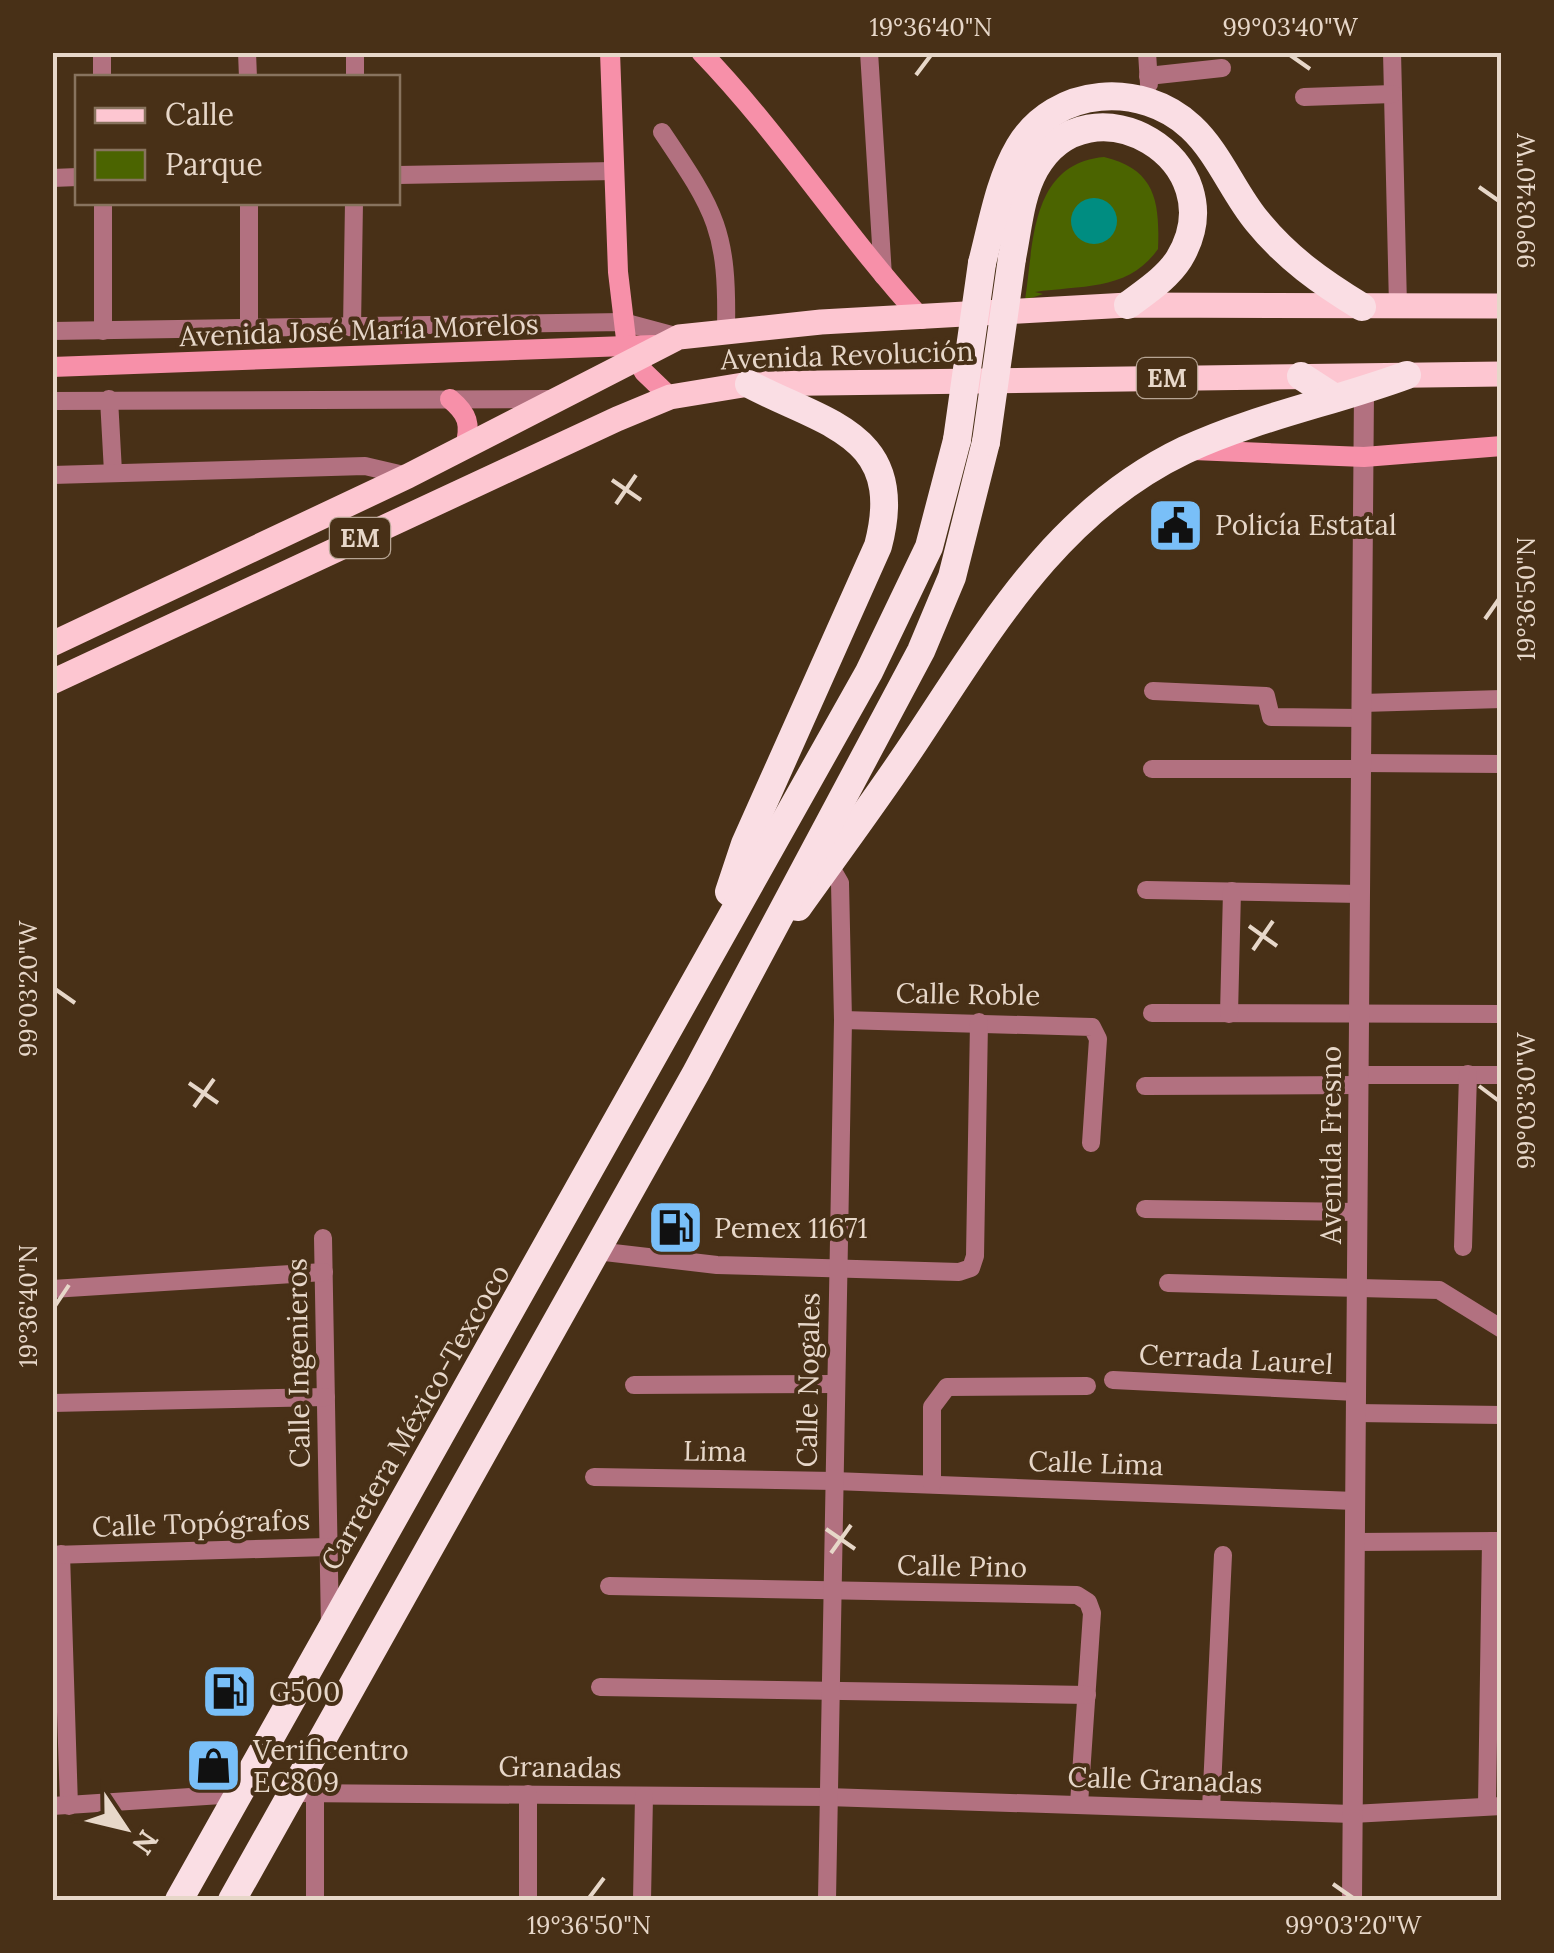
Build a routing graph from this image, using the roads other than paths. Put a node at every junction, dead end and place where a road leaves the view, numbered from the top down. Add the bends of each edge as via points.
1 (610, 52) edge
2 (701, 52) edge
3 (868, 52) edge
4 (1147, 52) edge
5 (1392, 52) edge
6 (1222, 68) dead end
7 (1392, 94) junction
8 (1304, 96) dead end
9 (662, 132) dead end
10 (614, 171) junction
11 (400, 175) edge
12 (103, 205) edge
13 (249, 205) edge
14 (354, 205) edge
15 (883, 276) junction
16 (1128, 305) junction
17 (1398, 306) junction
18 (1502, 306) edge
19 (1362, 307) junction
20 (922, 319) junction
21 (623, 322) junction
22 (248, 328) junction
23 (352, 328) junction
24 (726, 330) junction
25 (52, 331) edge
26 (103, 331) junction
27 (673, 340) junction
28 (633, 354) junction
29 (52, 366) edge
30 (1502, 374) edge
31 (1407, 375) junction
32 (1300, 376) junction
33 (749, 384) junction
34 (1364, 391) junction
35 (670, 397) junction
36 (1335, 398) junction
37 (450, 399) junction
38 (561, 399) junction
39 (109, 400) junction
40 (52, 401) edge
41 (1502, 446) edge
42 (465, 447) junction
43 (1186, 450) junction
44 (1364, 457) junction
45 (113, 472) junction
46 (52, 475) edge
47 (408, 476) junction
48 (52, 644) edge
49 (52, 682) edge
50 (1153, 692) dead end
51 (1502, 699) edge
52 (1361, 710) junction
53 (1502, 764) edge
54 (1361, 766) junction
55 (1152, 769) dead end
56 (829, 864) junction
57 (1146, 890) dead end
58 (1232, 891) junction
59 (1360, 894) junction
60 (705, 965) junction
61 (748, 977) junction
62 (1152, 1013) dead end
63 (1229, 1014) junction
64 (1502, 1014) edge
65 (1359, 1017) junction
66 (843, 1020) junction
67 (979, 1022) junction
68 (1468, 1074) junction
69 (1502, 1075) edge
70 (1358, 1080) junction
71 (1145, 1086) dead end
72 (1091, 1143) dead end
73 (1145, 1209) dead end
74 (1358, 1212) junction
75 (324, 1238) dead end
76 (1463, 1247) dead end
77 (596, 1251) junction
78 (837, 1268) junction
79 (324, 1272) junction
80 (1168, 1283) dead end
81 (52, 1289) edge
82 (1357, 1290) junction
83 (1502, 1329) edge
84 (1113, 1380) dead end
85 (634, 1384) dead end
86 (836, 1384) junction
87 (1087, 1386) dead end
88 (326, 1398) junction
89 (1356, 1402) junction
90 (52, 1403) edge
91 (1502, 1415) edge
92 (594, 1477) dead end
93 (834, 1480) junction
94 (932, 1484) junction
95 (1355, 1501) junction
96 (1496, 1541) edge
97 (1355, 1542) junction
98 (326, 1547) junction
99 (57, 1554) edge
100 (1223, 1555) dead end
101 (609, 1586) dead end
102 (833, 1590) junction
103 (330, 1632) junction
104 (600, 1687) dead end
105 (831, 1688) junction
106 (1087, 1695) junction
107 (304, 1793) junction
108 (238, 1794) junction
109 (528, 1794) junction
110 (644, 1796) junction
111 (827, 1796) junction
112 (1079, 1804) junction
113 (61, 1806) edge
114 (1494, 1806) edge
115 (1212, 1808) junction
116 (1352, 1814) junction
117 (179, 1900) edge
118 (232, 1900) edge
119 (315, 1900) edge
120 (528, 1900) edge
121 (642, 1900) edge
122 (827, 1900) edge
123 (1352, 1900) edge

1 - 10 main road
2 - 15 main road via 782,142
3 - 15 street
4 - 6 street via 1148,81
5 - 7 street
7 - 8 street
7 - 17 street
9 - 24 street via 710,204 727,263
10 - 11 street
10 - 21 main road
12 - 26 street
13 - 22 street
14 - 23 street
15 - 20 main road
16 - 19 main road, Avenida Revolución / EM
16 - 20 main road, Avenida Revolución / EM
16 - 61 highway, bridge via 1177,262 1192,220 1183,174 1169,154 1138,133 1094,129 1056,145 1036,166 1025,192 986,442 952,577 921,652
17 - 18 main road, EM
17 - 19 main road, EM
19 - 60 highway, bridge via 1306,274 1256,220 1194,130 1172,112 1122,95 1067,105 1041,122 1008,171 982,263 957,440 929,547 869,672
20 - 24 main road, Avenida Revolución / EM
21 - 23 street
21 - 27 street
21 - 28 main road
22 - 23 street
22 - 26 street
24 - 27 main road, Avenida Revolución / EM
25 - 26 street
27 - 28 main road, Avenida Revolución / EM
28 - 29 main road, Avenida José María Morelos
28 - 35 main road
28 - 38 main road, Avenida Revolución / EM
30 - 31 main road, EM
31 - 32 main road, Avenida Revolución / EM
31 - 34 highway
32 - 33 main road, Avenida Revolución / EM
32 - 36 highway
33 - 35 main road, Avenida Revolución / EM
33 - 60 highway via 836,422 856,438 879,477 884,509 878,546 745,844
34 - 36 highway
34 - 44 street, Avenida Fresno
35 - 49 main road, Avenida Revolución / EM
36 - 43 highway
37 - 38 street
37 - 39 street
37 - 42 main road via 465,412
38 - 42 main road, Avenida Revolución / EM
39 - 40 street
39 - 45 street
41 - 44 main road
42 - 47 main road, Avenida Revolución / EM
43 - 44 main road
43 - 56 highway via 1109,498 1034,567
44 - 52 street, Avenida Fresno
45 - 46 street
45 - 47 street via 365,466
47 - 48 main road, Avenida Revolución / EM
50 - 52 street via 1266,696 1271,716
51 - 52 street
52 - 54 street, Avenida Fresno
53 - 54 street
54 - 55 street
54 - 59 street, Avenida Fresno
56 - 61 highway
56 - 66 street, Calle Nogales via 840,882
57 - 58 street
58 - 59 street
58 - 63 street
59 - 65 street, Avenida Fresno
60 - 103 highway, Carretera México-Texcoco
61 - 77 highway
62 - 63 street
63 - 65 street
64 - 65 street
65 - 70 street, Avenida Fresno
66 - 67 street, Calle Roble
66 - 78 street, Calle Nogales
67 - 72 street, Calle Roble via 1092,1027 1098,1040
67 - 78 street via 971,1268
68 - 69 street
68 - 70 street
68 - 76 street
70 - 71 street
70 - 74 street, Avenida Fresno
73 - 74 street
74 - 82 street, Avenida Fresno
75 - 79 street, Calle Ingenieros
77 - 78 street via 717,1265
77 - 107 highway
78 - 86 street, Calle Nogales
79 - 81 street
79 - 88 street, Calle Ingenieros
80 - 82 street
82 - 83 street via 1439,1290
82 - 89 street, Avenida Fresno
84 - 89 street, Cerrada Laurel
85 - 86 street
86 - 93 street, Calle Nogales
87 - 94 street via 947,1387 932,1407
88 - 90 street
88 - 98 street, Calle Ingenieros
89 - 91 street
89 - 95 street, Avenida Fresno
92 - 93 street, Lima
93 - 94 street, Calle Lima
93 - 102 street, Calle Nogales
94 - 95 street, Calle Lima
95 - 97 street, Avenida Fresno
96 - 97 street
96 - 114 street
97 - 116 street, Avenida Fresno
98 - 99 street, Calle Topógrafos
98 - 103 street, Calle Topógrafos
99 - 113 street
100 - 115 street
101 - 102 street, Calle Pino
102 - 105 street, Calle Nogales
102 - 106 street, Calle Pino via 1077,1596 1092,1612
103 - 108 highway, Carretera México-Texcoco
104 - 105 street
105 - 106 street
105 - 111 street, Calle Nogales
106 - 112 street
107 - 109 street, Granadas
107 - 118 highway
107 - 119 street
108 - 113 street
108 - 117 highway, Carretera México-Texcoco
109 - 110 street, Granadas
109 - 120 street
110 - 111 street, Granadas
110 - 121 street
111 - 112 street, Calle Granadas
111 - 122 street, Calle Nogales
112 - 115 street, Calle Granadas
114 - 116 street, Calle Granadas
115 - 116 street, Calle Granadas
116 - 123 street, Avenida Fresno

